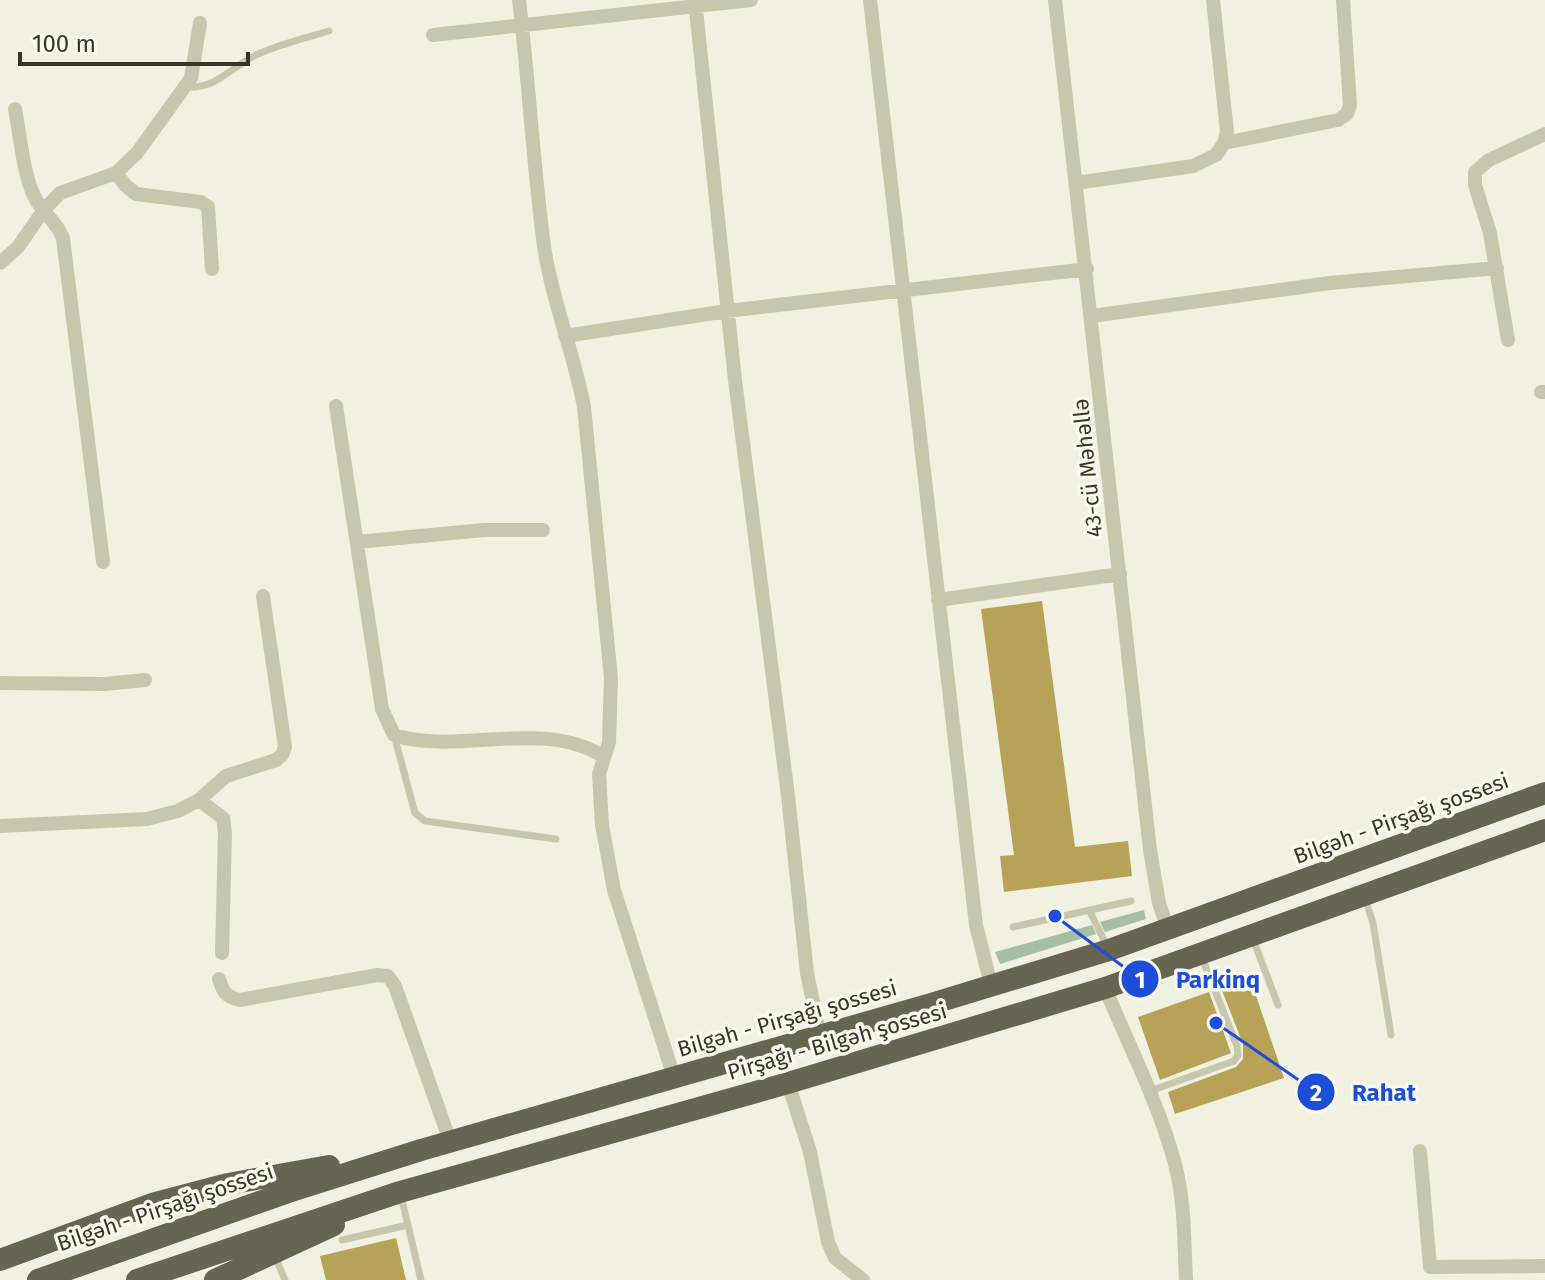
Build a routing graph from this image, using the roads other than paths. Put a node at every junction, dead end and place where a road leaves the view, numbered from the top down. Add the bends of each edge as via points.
1 (519, 0) edge
2 (751, 0) edge
3 (870, 0) edge
4 (1055, 0) edge
5 (1213, 0) edge
6 (1343, 0) edge
7 (695, 3) edge
8 (200, 23) dead end
9 (522, 27) junction
10 (329, 31) dead end
11 (433, 35) dead end
12 (186, 87) junction
13 (15, 109) dead end
14 (1545, 134) edge
15 (1224, 143) junction
16 (116, 173) junction
17 (1076, 183) junction
18 (43, 211) junction
19 (0, 263) edge
20 (1497, 268) junction
21 (212, 269) dead end
22 (1087, 269) junction
23 (901, 291) junction
24 (727, 311) junction
25 (1092, 316) junction
26 (565, 336) junction
27 (1508, 340) dead end
28 (336, 406) dead end
29 (543, 530) dead end
30 (357, 542) junction
31 (103, 562) dead end
32 (1120, 574) junction
33 (263, 596) dead end
34 (938, 600) junction
35 (145, 680) dead end
36 (0, 683) edge
37 (394, 735) junction
38 (604, 757) junction
39 (1545, 793) edge
40 (199, 800) junction
41 (0, 826) edge
42 (1545, 830) edge
43 (556, 839) dead end
44 (1364, 896) junction
45 (1131, 901) dead end
46 (1089, 910) junction
47 (1013, 927) dead end
48 (1168, 930) junction
49 (1252, 937) junction
50 (1109, 950) junction
51 (222, 953) dead end
52 (1201, 955) junction
53 (219, 979) dead end
54 (991, 985) junction
55 (1105, 988) junction
56 (1278, 1005) dead end
57 (1391, 1035) dead end
58 (820, 1036) junction
59 (674, 1077) junction
60 (788, 1083) junction
61 (1148, 1092) junction
62 (450, 1141) junction
63 (421, 1150) junction
64 (1420, 1151) dead end
65 (400, 1192) junction
66 (408, 1225) junction
67 (342, 1240) dead end
68 (274, 1254) junction
69 (0, 1260) edge
70 (1545, 1266) edge
71 (1430, 1273) edge
72 (38, 1280) edge
73 (137, 1280) edge
74 (215, 1280) edge
75 (285, 1280) edge
76 (421, 1280) edge
77 (863, 1280) edge
78 (1186, 1280) edge

1 - 9 street
2 - 7 street
3 - 23 street
4 - 17 street, 43-cü Məhəllə
5 - 15 street
6 - 15 street via 1347,114
7 - 9 street
7 - 24 street
8 - 12 street
9 - 11 street
9 - 26 street via 544,246
10 - 12 lane via 261,53 213,84
12 - 16 street
13 - 18 street via 31,192
14 - 20 street via 1475,172
15 - 17 street via 1216,155 1193,166
16 - 18 street via 60,193
16 - 21 street via 136,194 208,207
17 - 22 street, 43-cü Məhəllə
18 - 19 street
18 - 31 street via 63,238
20 - 25 street via 1330,283
20 - 27 street
22 - 23 street
22 - 25 street, 43-cü Məhəllə
23 - 24 street
23 - 34 street
24 - 26 street
24 - 58 street via 807,973
25 - 32 street, 43-cü Məhəllə
26 - 38 street via 584,407 611,678 611,728
28 - 30 street
29 - 30 street
30 - 37 street via 382,709
32 - 34 street
32 - 48 street, 43-cü Məhəllə via 1154,881
33 - 40 street via 285,747 276,760 226,776
34 - 54 street via 976,925
35 - 36 street
37 - 38 street via 417,741 575,742
37 - 43 lane via 415,813 425,821
38 - 59 street via 598,789 614,890
39 - 48 highway, Bilgəh - Pirşağı şossesi
40 - 41 street via 147,819
40 - 51 street via 223,818
42 - 44 highway, Pirşağı - Bilgəh şossesi
44 - 49 highway, Pirşağı - Bilgəh şossesi
44 - 57 lane
45 - 46 lane
46 - 47 lane
46 - 50 lane
48 - 50 highway, Bilgəh - Pirşağı şossesi
49 - 52 highway, Pirşağı - Bilgəh şossesi
49 - 56 lane
50 - 54 highway, Bilgəh - Pirşağı şossesi
52 - 55 highway, Pirşağı - Bilgəh şossesi
52 - 61 lane via 1238,1055 1234,1061
53 - 62 street via 223,992 240,1000 388,976
54 - 58 highway, Bilgəh - Pirşağı şossesi
55 - 60 highway, Pirşağı - Bilgəh şossesi
55 - 61 street
58 - 59 highway, Bilgəh - Pirşağı şossesi
59 - 62 highway, Bilgəh - Pirşağı şossesi
60 - 65 highway, Pirşağı - Bilgəh şossesi
60 - 77 street via 810,1152 828,1242 835,1258
61 - 78 street via 1175,1166
62 - 63 highway, Bilgəh - Pirşağı şossesi
63 - 69 highway via 213,1188 152,1204
63 - 72 highway, Bilgəh - Pirşağı şossesi
64 - 71 street
65 - 66 lane
65 - 68 highway
65 - 73 highway, Pirşağı - Bilgəh şossesi
66 - 67 lane
66 - 76 lane
68 - 74 highway
68 - 75 lane
70 - 71 street

